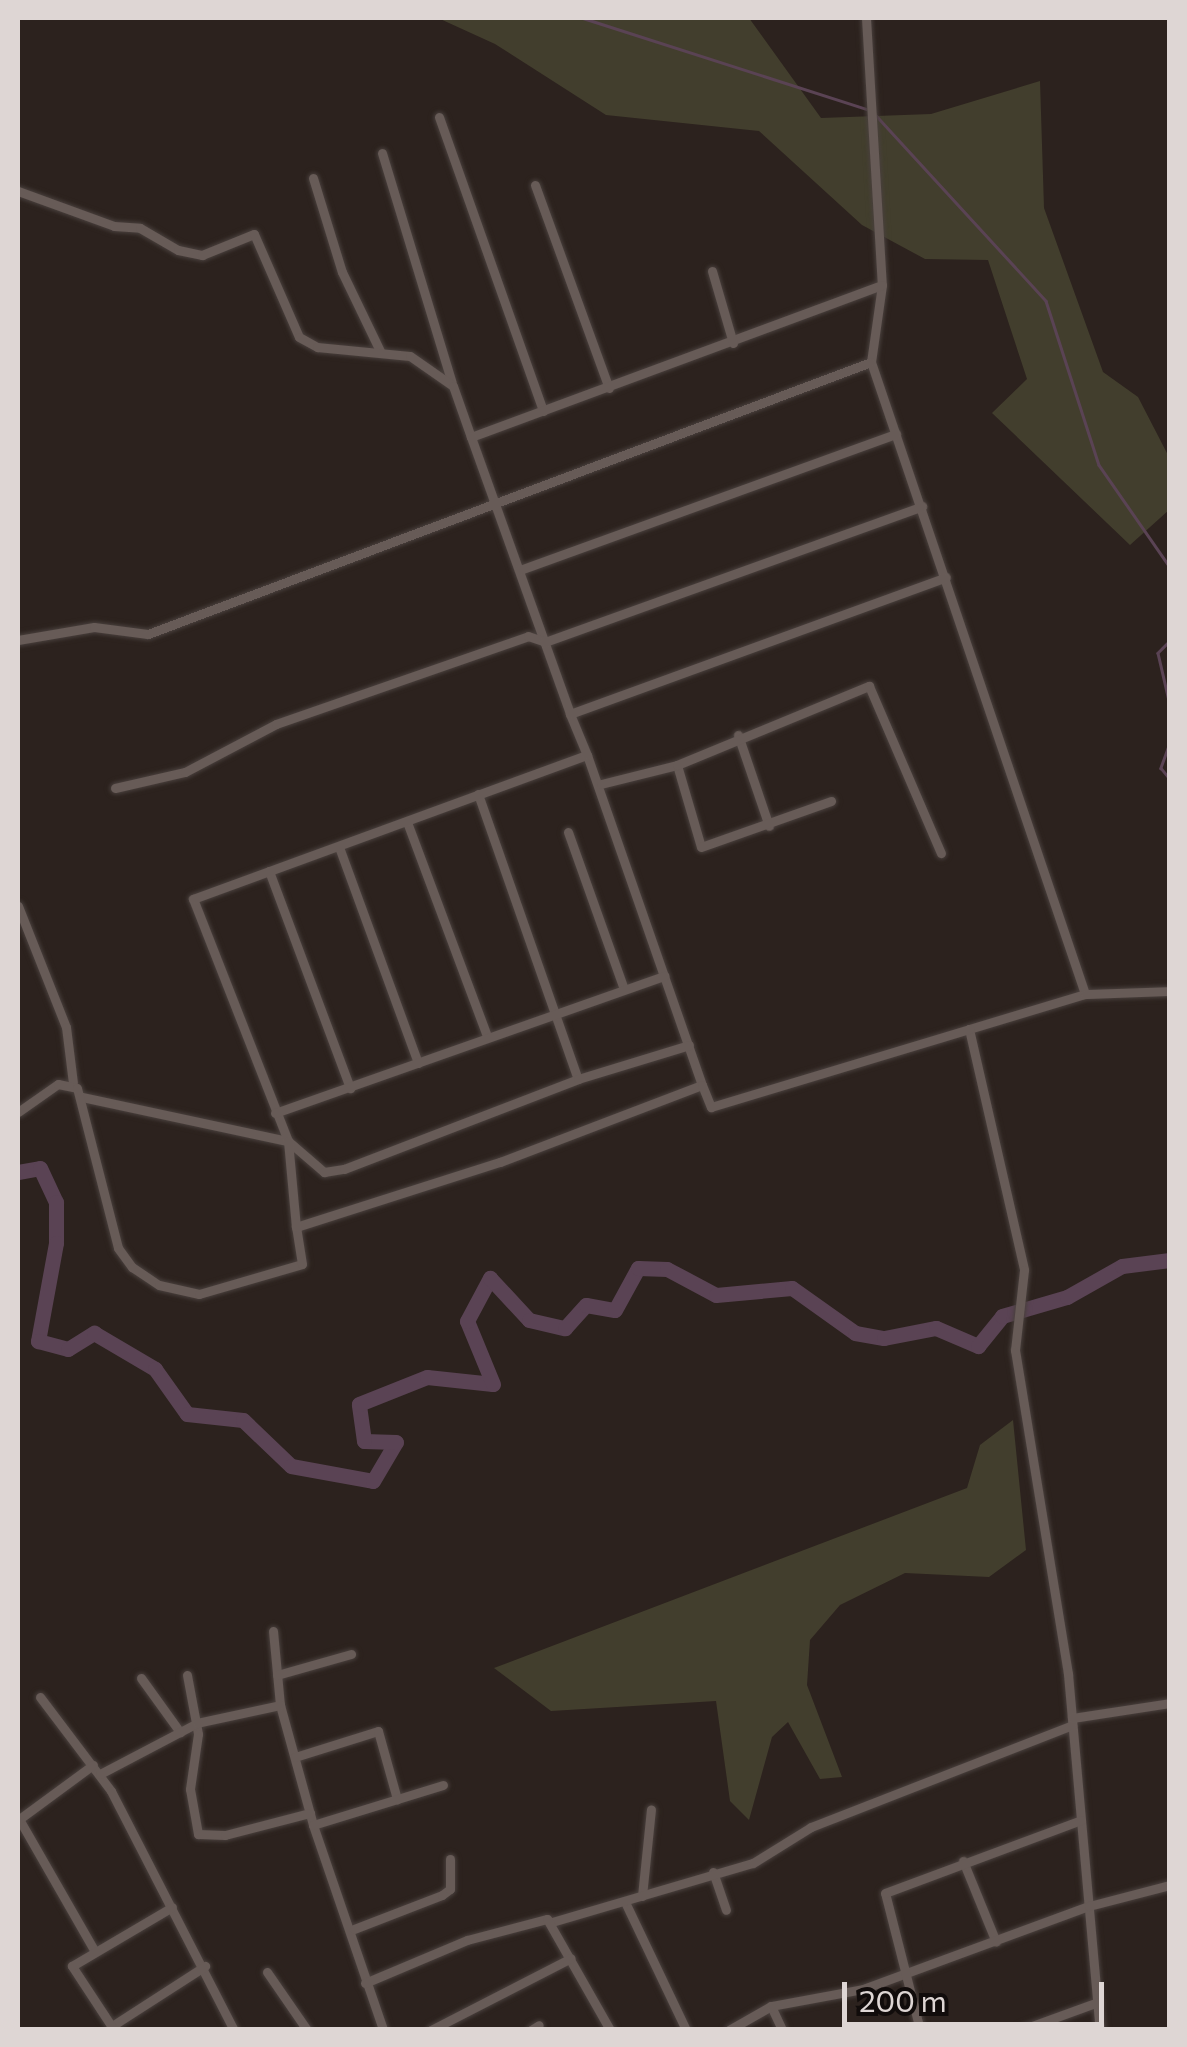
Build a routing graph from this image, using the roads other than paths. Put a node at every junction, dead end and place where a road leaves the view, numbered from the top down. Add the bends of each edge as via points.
1 (866, 18) edge
2 (438, 117) dead end
3 (382, 152) dead end
4 (313, 178) dead end
5 (535, 185) dead end
6 (18, 192) edge
7 (712, 271) dead end
8 (882, 285) junction
9 (733, 343) junction
10 (380, 352) junction
11 (871, 362) junction
12 (453, 386) junction
13 (609, 388) junction
14 (543, 412) junction
15 (896, 434) junction
16 (471, 438) junction
17 (494, 502) junction
18 (922, 506) junction
19 (520, 570) junction
20 (946, 577) junction
21 (18, 640) edge
22 (545, 642) junction
23 (570, 714) junction
24 (738, 735) junction
25 (586, 755) junction
26 (677, 765) junction
27 (601, 784) junction
28 (114, 788) dead end
29 (478, 794) junction
30 (831, 801) dead end
31 (407, 822) junction
32 (769, 826) junction
33 (568, 832) dead end
34 (339, 847) junction
35 (941, 854) dead end
36 (270, 872) junction
37 (18, 906) edge
38 (665, 976) junction
39 (624, 989) junction
40 (1170, 991) edge
41 (1085, 994) junction
42 (556, 1015) junction
43 (969, 1029) junction
44 (486, 1036) junction
45 (690, 1045) junction
46 (418, 1063) junction
47 (578, 1079) junction
48 (72, 1083) junction
49 (702, 1085) junction
50 (350, 1088) junction
51 (82, 1096) junction
52 (18, 1112) edge
53 (275, 1113) junction
54 (288, 1141) junction
55 (296, 1227) junction
56 (274, 1631) dead end
57 (351, 1654) dead end
58 (278, 1674) junction
59 (187, 1675) dead end
60 (140, 1678) dead end
61 (40, 1697) dead end
62 (1170, 1703) edge
63 (280, 1704) junction
64 (1072, 1721) junction
65 (197, 1723) junction
66 (180, 1732) junction
67 (295, 1757) junction
68 (96, 1769) junction
69 (443, 1785) dead end
70 (397, 1799) junction
71 (651, 1809) dead end
72 (310, 1813) junction
73 (18, 1819) edge
74 (1081, 1820) junction
75 (313, 1825) junction
76 (450, 1859) dead end
77 (964, 1862) junction
78 (713, 1872) junction
79 (1170, 1884) edge
80 (642, 1896) junction
81 (625, 1902) junction
82 (1089, 1906) junction
83 (172, 1907) junction
84 (726, 1910) dead end
85 (552, 1922) junction
86 (354, 1928) junction
87 (996, 1942) junction
88 (94, 1950) junction
89 (571, 1958) junction
90 (205, 1966) junction
91 (266, 1972) dead end
92 (906, 1975) junction
93 (366, 1984) junction
94 (1098, 2002) junction
95 (771, 2006) junction
96 (113, 2028) edge
97 (234, 2030) edge
98 (308, 2030) edge
99 (384, 2030) edge
100 (431, 2030) edge
101 (610, 2030) edge
102 (686, 2030) edge
103 (729, 2030) edge
104 (782, 2030) edge
105 (920, 2030) edge
106 (1021, 2030) edge
107 (1100, 2030) edge

1 - 8 street
2 - 14 street
3 - 12 street
4 - 10 street via 342,272
5 - 13 street
6 - 10 street via 114,226 140,228 190,253 202,255 254,234 299,337 317,347
7 - 9 street
8 - 9 street
8 - 11 street
9 - 13 street
10 - 12 street via 410,356
11 - 15 street
11 - 17 street
12 - 16 street
13 - 14 street
14 - 16 street
15 - 18 street
15 - 19 street
16 - 17 street
17 - 19 street
17 - 21 street via 148,634 94,626
18 - 20 street
18 - 22 street
19 - 22 street
20 - 23 street
20 - 41 street
22 - 23 street
22 - 28 street via 528,636 276,724 184,772
23 - 25 street
24 - 26 street
24 - 32 street
24 - 35 street via 869,686
25 - 27 street
25 - 29 street
26 - 27 street
26 - 32 street via 701,846
27 - 38 street
29 - 31 street
29 - 42 street
30 - 32 street
31 - 34 street
31 - 44 street
33 - 39 street
34 - 36 street
34 - 46 street
36 - 50 street
36 - 53 street via 192,899
37 - 48 street via 66,1028
38 - 39 street
38 - 45 street
39 - 42 street
40 - 41 street
41 - 43 street
42 - 44 street
42 - 47 street
43 - 49 street via 711,1107
43 - 64 street via 1024,1270 1016,1350
44 - 46 street
45 - 47 street
45 - 49 street
46 - 50 street
47 - 54 street via 344,1169 324,1172
48 - 51 street
48 - 52 street via 49,1088
49 - 55 street via 500,1162
50 - 53 street
51 - 54 street
51 - 55 street via 118,1248 159,1285 200,1294 302,1264
53 - 54 street
54 - 55 street
56 - 58 street
57 - 58 street
58 - 63 street
59 - 65 street
60 - 66 street
61 - 68 street
62 - 64 street
63 - 65 street
63 - 67 street
64 - 74 street
64 - 78 street via 812,1828 754,1864
65 - 66 street
65 - 72 street via 190,1789 198,1834 226,1836
66 - 68 street
67 - 70 street via 378,1731
67 - 72 street
68 - 73 street
68 - 83 street
69 - 70 street
70 - 75 street
71 - 80 street
72 - 75 street
73 - 88 street
74 - 77 street
74 - 82 street
75 - 86 street
76 - 86 street via 450,1889 442,1895
77 - 87 street
77 - 92 street via 885,1894
78 - 80 street
78 - 84 street
79 - 82 street
80 - 81 street
81 - 85 street
81 - 102 street
82 - 87 street
82 - 94 street
83 - 88 street
83 - 90 street
85 - 89 street
85 - 93 street via 536,1920 467,1940
86 - 93 street
87 - 92 street
88 - 96 street via 71,1970
89 - 100 street
89 - 101 street
90 - 96 street
90 - 97 street
91 - 98 street
92 - 95 street
92 - 105 street
93 - 99 street
94 - 106 street
94 - 107 street
95 - 103 street
95 - 104 street

